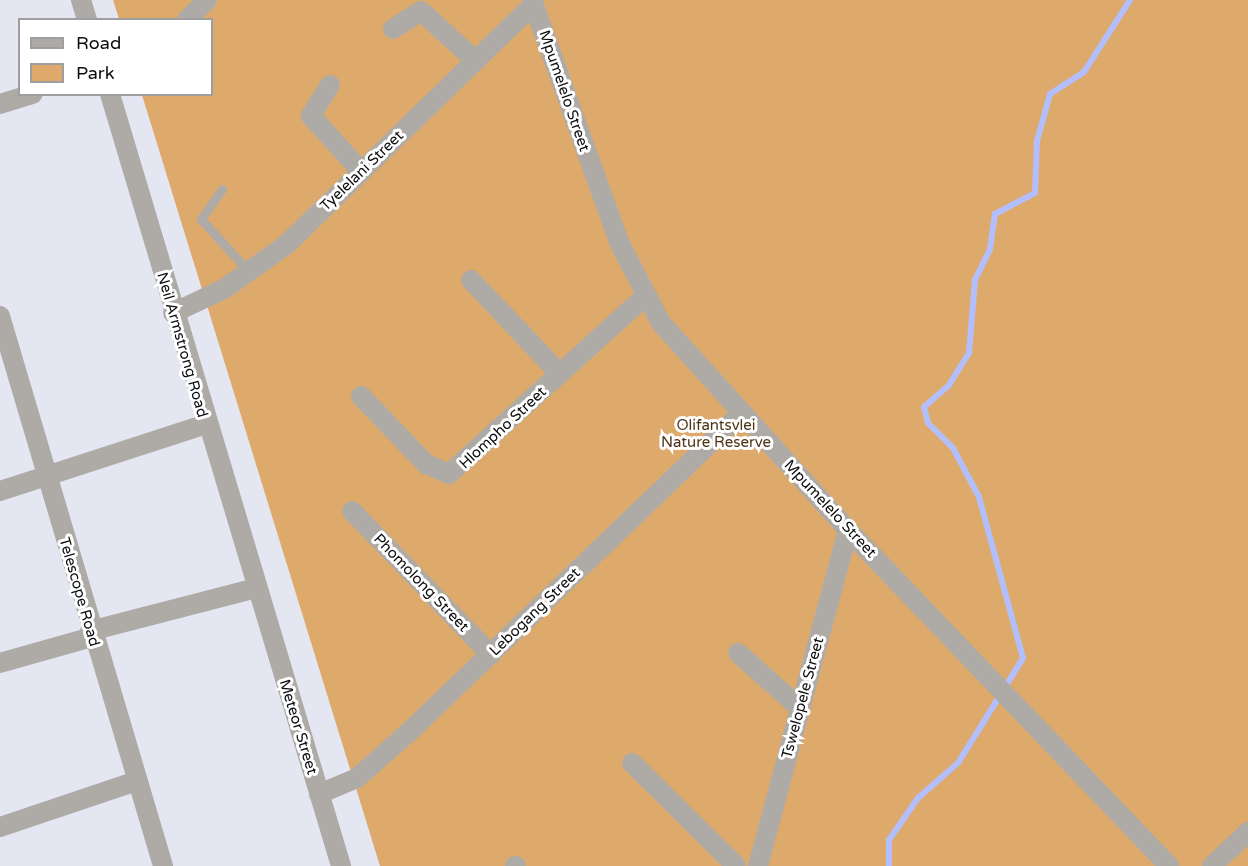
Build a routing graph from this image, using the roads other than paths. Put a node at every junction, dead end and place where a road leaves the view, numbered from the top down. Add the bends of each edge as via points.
1 (81, 0) edge
2 (207, 0) edge
3 (533, 2) edge
4 (86, 18) edge
5 (189, 18) edge
6 (393, 28) dead end
7 (476, 61) junction
8 (330, 86) dead end
9 (26, 96) edge
10 (111, 96) edge
11 (0, 104) edge
12 (361, 171) junction
13 (222, 189) dead end
14 (250, 273) junction
15 (471, 280) dead end
16 (644, 297) junction
17 (173, 313) junction
18 (0, 316) edge
19 (560, 374) junction
20 (362, 396) dead end
21 (741, 414) junction
22 (206, 424) junction
23 (46, 478) junction
24 (0, 491) edge
25 (352, 511) dead end
26 (848, 530) junction
27 (256, 588) junction
28 (91, 634) junction
29 (738, 653) dead end
30 (490, 655) junction
31 (0, 663) edge
32 (800, 708) junction
33 (632, 763) dead end
34 (137, 781) junction
35 (319, 794) junction
36 (0, 827) edge
37 (1248, 832) edge
38 (163, 866) edge
39 (341, 866) edge
40 (736, 866) edge
41 (758, 866) edge
42 (1168, 866) edge
43 (1212, 866) edge

1 - 4 street
2 - 5 street
3 - 7 street, Tyelelani Street
3 - 16 street, Mpumelelo Street via 600,194
6 - 7 street via 421,11
7 - 12 street, Tyelelani Street
8 - 12 street via 310,116
9 - 11 street
10 - 17 street, Neil Armstrong Road
12 - 14 street, Tyelelani Street
13 - 14 lane via 201,219
14 - 17 street, Tyelelani Street
15 - 19 street
16 - 19 street, Hlompho Street
16 - 21 street, Mpumelelo Street via 676,344
17 - 22 street, Neil Armstrong Road
18 - 23 street, Telescope Road
19 - 20 street, Hlompho Street via 449,474 426,464
21 - 26 street, Mpumelelo Street
21 - 30 street, Lebogang Street
22 - 23 street, Neil Armstrong Road
22 - 27 street, Meteor Street
23 - 24 street, Neil Armstrong Road
23 - 28 street, Telescope Road
25 - 30 street, Phomolong Street
26 - 32 street, Tswelopele Street
26 - 42 street, Mpumelelo Street
27 - 28 street
27 - 35 street, Meteor Street
28 - 31 street
28 - 34 street, Telescope Road
29 - 32 street
30 - 35 street, Lebogang Street via 357,778
32 - 41 street, Tswelopele Street
33 - 40 street
34 - 36 street
34 - 38 street, Telescope Road
35 - 39 street, Meteor Street
37 - 43 street

